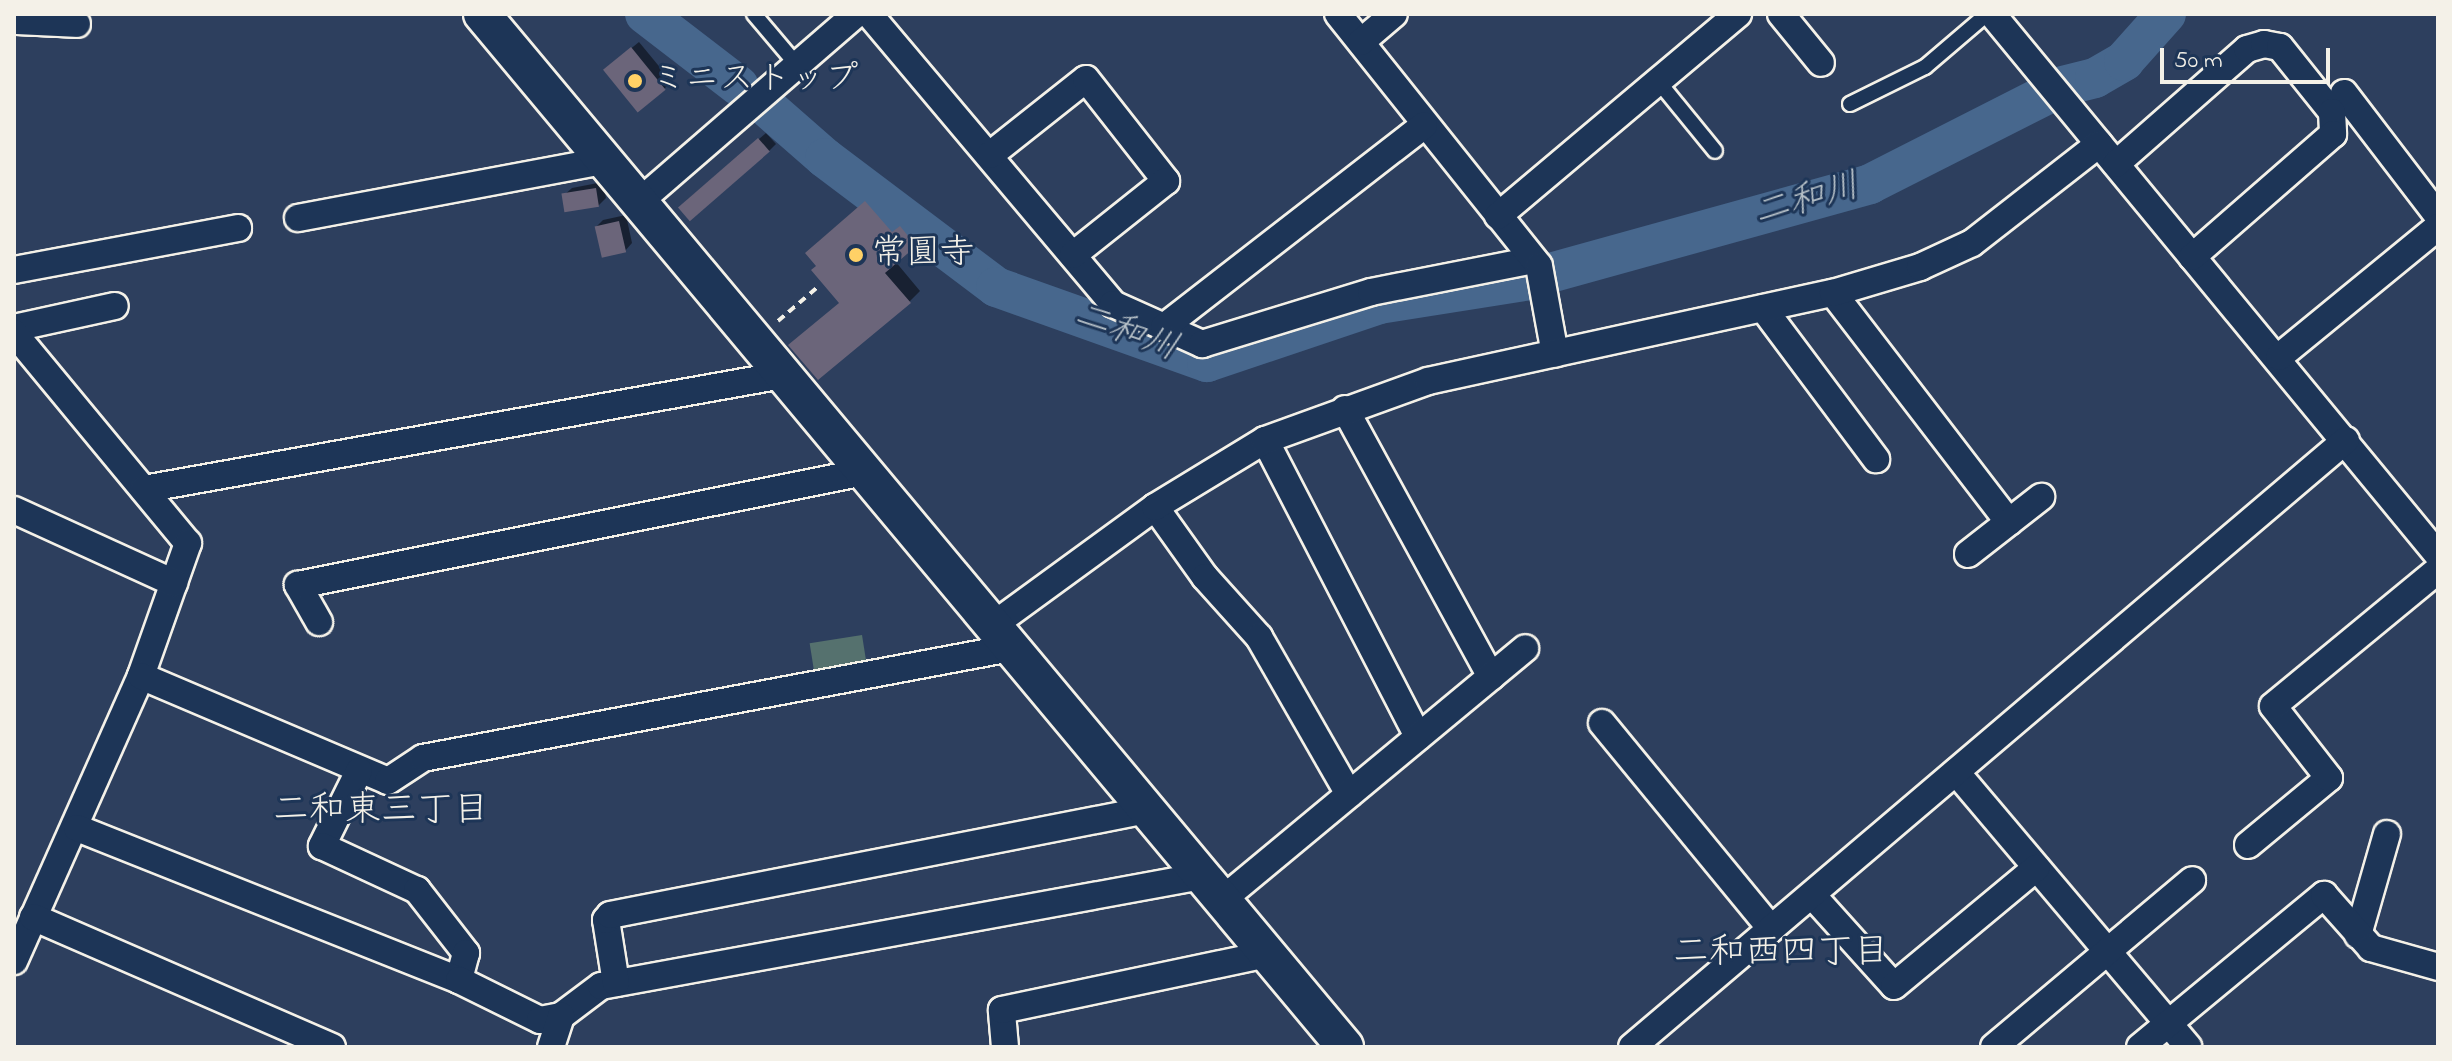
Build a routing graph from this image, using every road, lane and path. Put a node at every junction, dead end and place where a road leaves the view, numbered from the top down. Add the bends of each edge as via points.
1 (482, 14) edge
2 (754, 14) edge
3 (856, 14) edge
4 (869, 14) edge
5 (1338, 14) edge
6 (1394, 14) edge
7 (1738, 14) edge
8 (1781, 14) edge
9 (1989, 14) edge
10 (14, 21) edge
11 (77, 24) dead end
12 (1361, 42) junction
13 (1821, 63) dead end
14 (797, 65) junction
15 (1658, 81) junction
16 (2344, 93) dead end
17 (1850, 104) dead end
18 (1424, 125) junction
19 (1715, 151) dead end
20 (2107, 154) junction
21 (990, 155) junction
22 (604, 161) junction
23 (639, 202) junction
24 (1498, 216) junction
25 (2438, 216) edge
26 (298, 218) dead end
27 (2438, 227) edge
28 (238, 228) dead end
29 (1073, 255) junction
30 (2192, 257) junction
31 (14, 270) edge
32 (1539, 272) junction
33 (820, 285) dead end
34 (1833, 293) junction
35 (115, 306) dead end
36 (1763, 308) junction
37 (778, 321) dead end
38 (1164, 327) junction
39 (14, 330) edge
40 (1555, 354) junction
41 (2279, 357) junction
42 (783, 375) junction
43 (1345, 409) junction
44 (1265, 440) junction
45 (2346, 440) junction
46 (1876, 459) dead end
47 (864, 472) junction
48 (144, 489) junction
49 (2041, 497) dead end
50 (1155, 507) junction
51 (14, 510) edge
52 (2009, 522) junction
53 (1968, 554) dead end
54 (2437, 556) edge
55 (174, 583) junction
56 (319, 622) dead end
57 (1002, 637) junction
58 (1525, 648) dead end
59 (141, 676) junction
60 (1491, 677) junction
61 (1602, 723) dead end
62 (1418, 737) junction
63 (359, 771) junction
64 (1956, 772) junction
65 (1349, 794) junction
66 (1147, 810) junction
67 (77, 828) junction
68 (2387, 834) dead end
69 (2248, 845) dead end
70 (2036, 868) junction
71 (2192, 880) dead end
72 (1212, 888) junction
73 (1812, 895) junction
74 (33, 917) junction
75 (1771, 929) junction
76 (2358, 935) junction
77 (17, 947) edge
78 (2107, 952) junction
79 (1267, 954) junction
80 (2438, 967) edge
81 (459, 980) junction
82 (616, 983) junction
83 (561, 1016) junction
84 (2167, 1024) junction
85 (332, 1047) edge
86 (551, 1047) edge
87 (1005, 1047) edge
88 (1345, 1047) edge
89 (1632, 1047) edge
90 (1994, 1047) edge
91 (2140, 1047) edge
92 (2188, 1047) edge

1 - 22 street
2 - 14 lane
3 - 14 street
4 - 21 street
5 - 12 street
6 - 12 street
7 - 15 street
8 - 13 street
9 - 17 lane via 1925,67
9 - 20 street
10 - 11 street
12 - 18 street
14 - 23 street
15 - 19 lane
15 - 24 street
16 - 25 street
18 - 24 street
18 - 38 street
20 - 30 street
20 - 30 street via 2247,49 2280,47 2332,112 2333,134
20 - 34 street via 1972,243 1920,267
21 - 29 street
21 - 29 street via 1086,79 1166,181
22 - 23 street
22 - 26 street
23 - 42 street
24 - 32 street
27 - 41 street
28 - 31 street
29 - 38 street via 1113,304
30 - 41 street
32 - 38 street via 1371,292 1202,344
32 - 40 street
33 - 37 path
34 - 36 street
34 - 52 street
35 - 39 street
36 - 40 street
36 - 46 street
39 - 48 street
40 - 43 street via 1428,381
41 - 45 street
42 - 47 street
42 - 48 street
43 - 44 street
43 - 60 street
44 - 50 street
44 - 62 street
45 - 54 street
45 - 64 street
47 - 56 street via 298,585
47 - 57 street
48 - 55 street via 188,543
49 - 52 street
50 - 57 street
50 - 65 street via 1205,577 1259,637
51 - 55 street
52 - 53 street
54 - 69 street via 2273,706 2329,778
55 - 59 street
57 - 63 street via 423,758 388,781
57 - 66 street
58 - 60 street
59 - 63 street
59 - 67 street
60 - 62 street
61 - 75 street
62 - 65 street
63 - 81 street via 322,846 417,890 466,953
64 - 70 street
64 - 73 street
65 - 72 street
66 - 72 street
66 - 82 street via 610,915 606,920
67 - 74 street
67 - 81 street
68 - 76 street
70 - 73 street via 1894,986
70 - 78 street
71 - 78 street
72 - 79 street
72 - 82 street
73 - 75 street
74 - 77 street
74 - 85 street
75 - 89 street
76 - 80 street via 2371,948
76 - 84 street via 2324,895
78 - 84 street
78 - 90 street
79 - 87 street via 1002,1010 998,1016
79 - 88 street
81 - 83 street via 540,1020
82 - 83 street via 582,997
83 - 86 street
84 - 91 street
84 - 92 street

